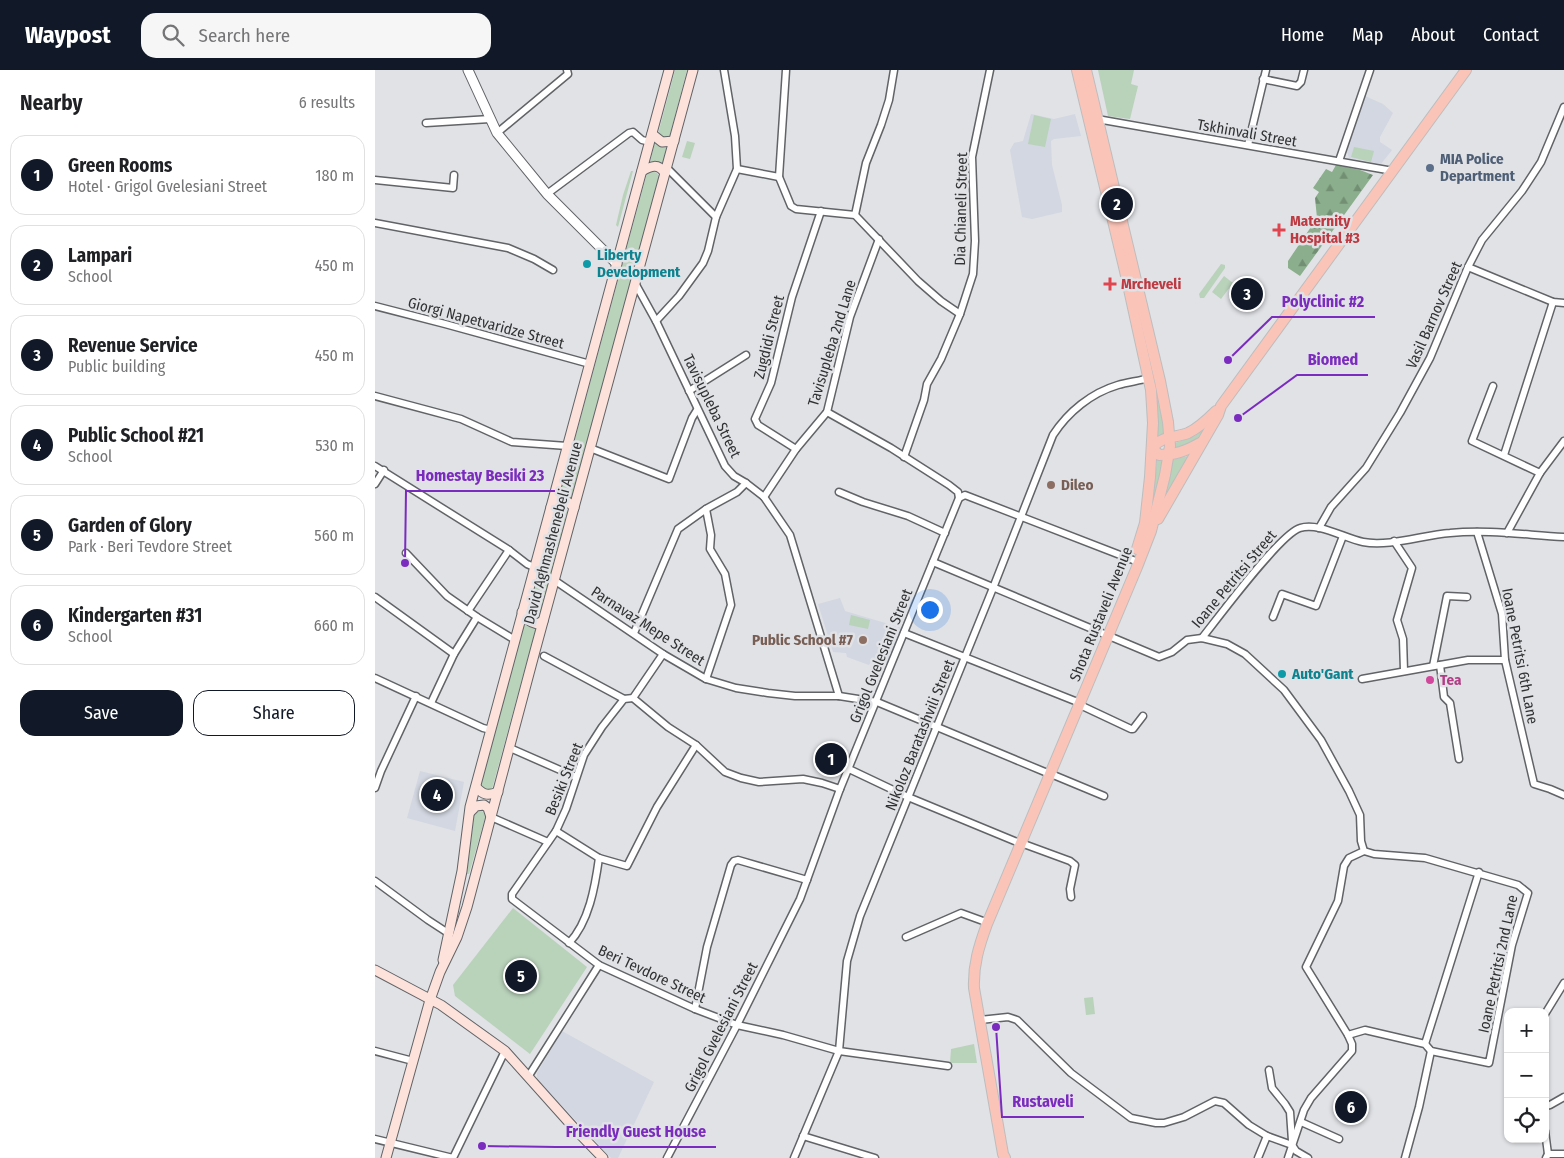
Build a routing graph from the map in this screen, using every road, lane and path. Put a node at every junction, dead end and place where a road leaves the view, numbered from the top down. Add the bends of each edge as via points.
1 (468, 70) edge
2 (567, 70) edge
3 (669, 70) edge
4 (693, 70) edge
5 (724, 70) edge
6 (786, 70) edge
7 (894, 70) edge
8 (990, 70) edge
9 (1077, 70) edge
10 (1086, 70) edge
11 (1266, 70) edge
12 (1304, 70) edge
13 (1370, 70) edge
14 (1466, 70) edge
15 (1263, 80) junction
16 (1564, 107) edge
17 (490, 119) junction
18 (1097, 119) junction
19 (426, 123) dead end
20 (497, 133) junction
21 (651, 138) junction
22 (674, 140) junction
23 (1248, 145) junction
24 (1339, 161) junction
25 (737, 169) junction
26 (666, 170) junction
27 (641, 171) junction
28 (1393, 171) junction
29 (454, 175) dead end
30 (779, 177) junction
31 (375, 180) edge
32 (547, 194) junction
33 (821, 211) junction
34 (855, 215) junction
35 (716, 217) junction
36 (375, 223) edge
37 (879, 239) junction
38 (617, 264) junction
39 (1468, 268) junction
40 (553, 270) dead end
41 (635, 283) junction
42 (1553, 302) junction
43 (1564, 303) edge
44 (375, 306) edge
45 (960, 314) junction
46 (656, 321) junction
47 (746, 355) dead end
48 (590, 364) junction
49 (1149, 378) junction
50 (1493, 386) dead end
51 (689, 391) junction
52 (375, 396) edge
53 (1221, 406) junction
54 (697, 410) junction
55 (827, 412) junction
56 (1170, 438) junction
57 (1564, 441) edge
58 (1201, 443) junction
59 (567, 446) junction
60 (590, 448) junction
61 (1152, 448) junction
62 (796, 449) junction
63 (1169, 455) junction
64 (1504, 456) junction
65 (904, 457) junction
66 (375, 466) edge
67 (384, 470) junction
68 (1539, 473) junction
69 (746, 483) junction
70 (375, 484) edge
71 (839, 492) dead end
72 (763, 497) junction
73 (959, 498) junction
74 (551, 507) junction
75 (574, 508) junction
76 (706, 509) junction
77 (1022, 516) junction
78 (1319, 528) junction
79 (1151, 531) junction
80 (945, 532) junction
81 (1477, 532) junction
82 (1507, 533) junction
83 (1343, 536) junction
84 (1564, 537) edge
85 (1394, 541) junction
86 (509, 550) junction
87 (406, 553) dead end
88 (1133, 560) junction
89 (933, 562) junction
90 (535, 567) junction
91 (554, 580) junction
92 (993, 588) junction
93 (1467, 596) dead end
94 (375, 597) edge
95 (468, 611) junction
96 (522, 612) junction
97 (477, 617) junction
98 (1273, 617) dead end
99 (543, 621) junction
100 (634, 633) junction
101 (904, 633) junction
102 (1106, 635) junction
103 (1202, 638) junction
104 (515, 640) junction
105 (453, 654) junction
106 (663, 654) junction
107 (544, 656) dead end
108 (965, 658) junction
109 (1505, 660) junction
110 (1436, 665) junction
111 (1404, 671) junction
112 (375, 678) edge
113 (706, 679) junction
114 (1363, 679) dead end
115 (416, 696) junction
116 (839, 696) junction
117 (633, 698) junction
118 (624, 699) junction
119 (877, 702) junction
120 (431, 703) junction
121 (1078, 703) junction
122 (1143, 716) dead end
123 (936, 727) junction
124 (491, 730) junction
125 (696, 745) junction
126 (510, 748) junction
127 (1459, 759) dead end
128 (849, 769) junction
129 (1048, 774) junction
130 (576, 777) junction
131 (476, 787) junction
132 (375, 788) edge
133 (840, 789) junction
134 (498, 792) junction
135 (1564, 795) edge
136 (1104, 796) dead end
137 (908, 797) junction
138 (470, 812) junction
139 (491, 817) junction
140 (556, 831) junction
141 (548, 842) junction
142 (1019, 842) junction
143 (1364, 852) junction
144 (599, 858) junction
145 (1479, 872) junction
146 (807, 880) junction
147 (375, 881) edge
148 (512, 897) joint
149 (1071, 897) dead end
150 (983, 921) junction
151 (449, 933) junction
152 (906, 937) dead end
153 (569, 943) junction
154 (599, 966) junction
155 (375, 970) edge
156 (440, 972) junction
157 (1564, 983) edge
158 (430, 1000) junction
159 (1549, 1008) edge
160 (695, 1009) junction
161 (980, 1020) junction
162 (737, 1025) junction
163 (1348, 1035) junction
164 (1425, 1044) junction
165 (375, 1051) edge
166 (839, 1051) junction
167 (1431, 1051) junction
168 (505, 1052) junction
169 (413, 1060) junction
170 (948, 1066) dead end
171 (1269, 1070) dead end
172 (528, 1077) junction
173 (1564, 1097) edge
174 (1549, 1105) edge
175 (1301, 1122) junction
176 (803, 1136) junction
177 (1267, 1136) junction
178 (1339, 1138) dead end
179 (375, 1139) edge
180 (390, 1142) junction
181 (1546, 1143) edge
182 (1292, 1145) junction
183 (997, 1154) edge
184 (1564, 1154) edge
185 (1547, 1156) edge
186 (386, 1158) edge
187 (453, 1158) edge
188 (603, 1158) edge
189 (667, 1158) edge
190 (794, 1158) edge
191 (875, 1158) edge
192 (1005, 1158) edge
193 (1258, 1158) edge
194 (1288, 1158) edge
195 (1308, 1158) edge
196 (1405, 1158) edge

1 - 17 street
2 - 20 street via 568,74
3 - 21 main road, David Aghmashenebeli Avenue
4 - 22 main road, David Aghmashenebeli Avenue
5 - 25 street
6 - 30 street
7 - 34 street via 889,100 866,163
8 - 45 street, Dia Chianeli Street via 972,157 973,274
9 - 49 main road, Shota Rustaveli Avenue
10 - 18 main road, Shota Rustaveli Avenue
11 - 15 street
12 - 15 street via 1297,86
13 - 24 street
14 - 28 main road
15 - 23 street
16 - 39 street, Vasil Barnov Street via 1541,162 1482,240
17 - 19 street
17 - 20 street
18 - 23 street, Tskhinvali Street
18 - 56 main road, Shota Rustaveli Avenue via 1136,276
20 - 32 street
21 - 22 main road via 662,142
21 - 27 main road, David Aghmashenebeli Avenue
21 - 32 street via 642,140 633,132 629,133
22 - 26 main road, David Aghmashenebeli Avenue
23 - 24 street, Tskhinvali Street
24 - 28 street, Tskhinvali Street
25 - 30 street
25 - 35 street
26 - 27 main road via 656,166
26 - 35 street
26 - 41 main road, David Aghmashenebeli Avenue
27 - 38 main road, David Aghmashenebeli Avenue
28 - 53 main road
29 - 31 street via 453,188
30 - 33 street via 793,208
32 - 38 street
33 - 34 street
33 - 62 street, Zugdidi Street via 792,297 771,383 755,420 758,426
34 - 37 street
35 - 46 street via 709,251 703,263
36 - 40 street via 508,248
37 - 45 street via 918,281
37 - 55 street, Tavisupleba 2nd Lane via 849,317
38 - 48 main road, David Aghmashenebeli Avenue
39 - 42 street
39 - 78 street, Vasil Barnov Street via 1430,358 1400,413 1366,468 1331,507
41 - 46 street, Tavisupleba Street
41 - 60 main road, David Aghmashenebeli Avenue
42 - 43 street
42 - 64 street
44 - 48 street, Giorgi Napetvaridze Street
45 - 65 street, Dia Chianeli Street via 927,384
46 - 51 street, Tavisupleba Street
47 - 51 street
48 - 59 main road, David Aghmashenebeli Avenue
49 - 61 main road, Shota Rustaveli Avenue
49 - 77 street, Nikoloz Baratashvili Street via 1093,395 1061,422
50 - 64 street via 1472,441
51 - 54 street, Tavisupleba Street
52 - 59 street via 461,419 512,442
53 - 56 main road via 1195,429
53 - 58 main road
54 - 60 street via 669,479
54 - 69 street, Tavisupleba Street via 725,466
55 - 62 street, Tavisupleba 2nd Lane
55 - 65 street
56 - 61 main road via 1158,440
56 - 63 main road, Shota Rustaveli Avenue
57 - 68 street
58 - 63 main road via 1187,451
58 - 79 main road
59 - 74 main road, David Aghmashenebeli Avenue
60 - 75 main road, David Aghmashenebeli Avenue
61 - 63 main road via 1159,455
61 - 88 main road, Shota Rustaveli Avenue via 1145,523
62 - 72 street, Tavisupleba 2nd Lane
63 - 79 main road, Shota Rustaveli Avenue
64 - 68 street
65 - 73 street via 949,485 958,492
66 - 67 street
67 - 70 street
67 - 86 street
68 - 82 street
69 - 72 street, Tavisupleba Street
69 - 76 street via 737,492
71 - 80 street
72 - 116 street, Tavisupleba Street via 790,535
73 - 77 street via 965,495
73 - 80 street, Grigol Gvelesiani Street
74 - 75 main road via 558,501 565,501
74 - 90 main road, David Aghmashenebeli Avenue
75 - 91 main road, David Aghmashenebeli Avenue
76 - 100 street via 678,529
76 - 113 street via 710,549 725,574 731,605
77 - 88 street
77 - 92 street, Nikoloz Baratashvili Street
78 - 83 street, Ioane Petritsi Street
78 - 103 street, Ioane Petritsi Street via 1300,528 1290,533
79 - 102 main road, Shota Rustaveli Avenue
80 - 89 street, Grigol Gvelesiani Street
81 - 82 street, Ioane Petritsi Street
81 - 85 street, Ioane Petritsi Street
81 - 109 street, Ioane Petritsi 6th Lane via 1502,614
82 - 84 street, Ioane Petritsi Street
83 - 85 street, Ioane Petritsi Street via 1364,542
83 - 98 street via 1316,606 1282,594
85 - 111 street via 1413,568 1397,620 1403,639
86 - 90 street
86 - 95 street
87 - 95 street via 447,596
88 - 102 main road, Shota Rustaveli Avenue
89 - 92 street
89 - 101 street, Grigol Gvelesiani Street
90 - 96 main road, David Aghmashenebeli Avenue
91 - 99 main road, David Aghmashenebeli Avenue
91 - 100 street, Parnavaz Mepe Street
92 - 102 street
92 - 108 street, Nikoloz Baratashvili Street
93 - 110 street via 1447,596
94 - 105 street
95 - 97 street
96 - 99 main road via 532,622
96 - 104 main road, David Aghmashenebeli Avenue
97 - 104 street
97 - 105 street
99 - 126 main road, David Aghmashenebeli Avenue
100 - 106 street, Parnavaz Mepe Street
101 - 108 street
101 - 119 street, Grigol Gvelesiani Street
102 - 103 street, Ioane Petritsi Street via 1159,657 1187,640
102 - 121 main road, Shota Rustaveli Avenue
103 - 143 street via 1227,644 1245,654 1284,690 1321,740 1349,791 1360,815
104 - 124 main road, David Aghmashenebeli Avenue
105 - 120 street
106 - 113 street, Parnavaz Mepe Street
106 - 117 street
107 - 118 street
108 - 121 street
108 - 123 street, Nikoloz Baratashvili Street
109 - 110 street via 1468,660
109 - 135 street, Ioane Petritsi 6th Lane via 1534,784
110 - 111 street
110 - 127 street via 1444,697 1450,703
111 - 114 street
112 - 115 street
113 - 116 street, Parnavaz Mepe Street via 768,693
115 - 120 street
115 - 132 street
116 - 119 street, Parnavaz Mepe Street
117 - 118 street
117 - 125 street
118 - 130 street, Besiki Street via 584,754
119 - 123 street, Parnavaz Mepe Street
119 - 128 street, Grigol Gvelesiani Street
120 - 124 street
121 - 122 street via 1131,729
121 - 129 main road, Shota Rustaveli Avenue
123 - 129 street, Parnavaz Mepe Street
123 - 137 street, Nikoloz Baratashvili Street
124 - 131 main road, David Aghmashenebeli Avenue
125 - 133 street via 725,772 741,778 759,782 803,779
125 - 144 street via 657,808 628,865
126 - 130 street
126 - 134 main road, David Aghmashenebeli Avenue
128 - 133 street, Grigol Gvelesiani Street
128 - 137 street
129 - 136 street, Parnavaz Mepe Street
129 - 142 main road, Shota Rustaveli Avenue
130 - 140 street, Besiki Street
131 - 134 main road via 484,794
131 - 138 main road, David Aghmashenebeli Avenue
133 - 146 street, Grigol Gvelesiani Street
134 - 139 main road, David Aghmashenebeli Avenue
137 - 142 street
137 - 166 street, Nikoloz Baratashvili Street via 850,947
138 - 139 main road via 476,806 484,805
138 - 151 main road, David Aghmashenebeli Avenue
139 - 141 street
139 - 156 main road, David Aghmashenebeli Avenue via 457,937
140 - 141 street, Besiki Street
140 - 144 street
141 - 148 street, Besiki Street
142 - 149 street via 1075,865
142 - 150 main road, Shota Rustaveli Avenue
142 - 161 main road, Shota Rustaveli Avenue via 975,959 974,988
143 - 145 street, Ioane Petritsi 2nd Lane via 1425,858
143 - 163 street via 1349,858 1344,866 1338,900 1306,967
144 - 153 street via 597,879 587,911
145 - 164 street
145 - 167 street, Ioane Petritsi 2nd Lane via 1518,885 1528,893 1512,945 1489,1063
146 - 160 street via 738,860 731,864 707,947
146 - 162 street, Grigol Gvelesiani Street via 791,919
147 - 151 street
148 - 153 street, Beri Tevdore Street
150 - 152 street via 961,913
150 - 183 main road, Shota Rustaveli Avenue via 971,958 970,986
151 - 156 main road, David Aghmashenebeli Avenue
153 - 154 street, Beri Tevdore Street
154 - 160 street, Beri Tevdore Street
154 - 172 street
155 - 158 main road
156 - 158 main road, David Aghmashenebeli Avenue
157 - 159 street
158 - 168 main road
158 - 169 main road, David Aghmashenebeli Avenue
160 - 162 street, Beri Tevdore Street
161 - 177 street via 1008,1017 1017,1020 1071,1073 1131,1118 1164,1123 1185,1117 1215,1101 1224,1103
161 - 192 main road, Shota Rustaveli Avenue
162 - 166 street, Beri Tevdore Street
162 - 189 street, Grigol Gvelesiani Street
163 - 164 street via 1365,1030
163 - 175 street via 1352,1050 1311,1098
164 - 167 street
165 - 169 street
166 - 170 street, Beri Tevdore Street
166 - 176 street, Nikoloz Baratashvili Street
167 - 196 street
168 - 172 main road
168 - 187 street
169 - 180 main road, David Aghmashenebeli Avenue
171 - 182 street via 1272,1088 1290,1112
172 - 188 main road
173 - 174 street
175 - 178 street
175 - 182 street
176 - 190 street, Nikoloz Baratashvili Street
176 - 191 street
177 - 182 street
177 - 193 street
179 - 180 street
180 - 186 main road, David Aghmashenebeli Avenue
180 - 187 street
181 - 185 street
182 - 194 street
182 - 195 street
184 - 185 street

